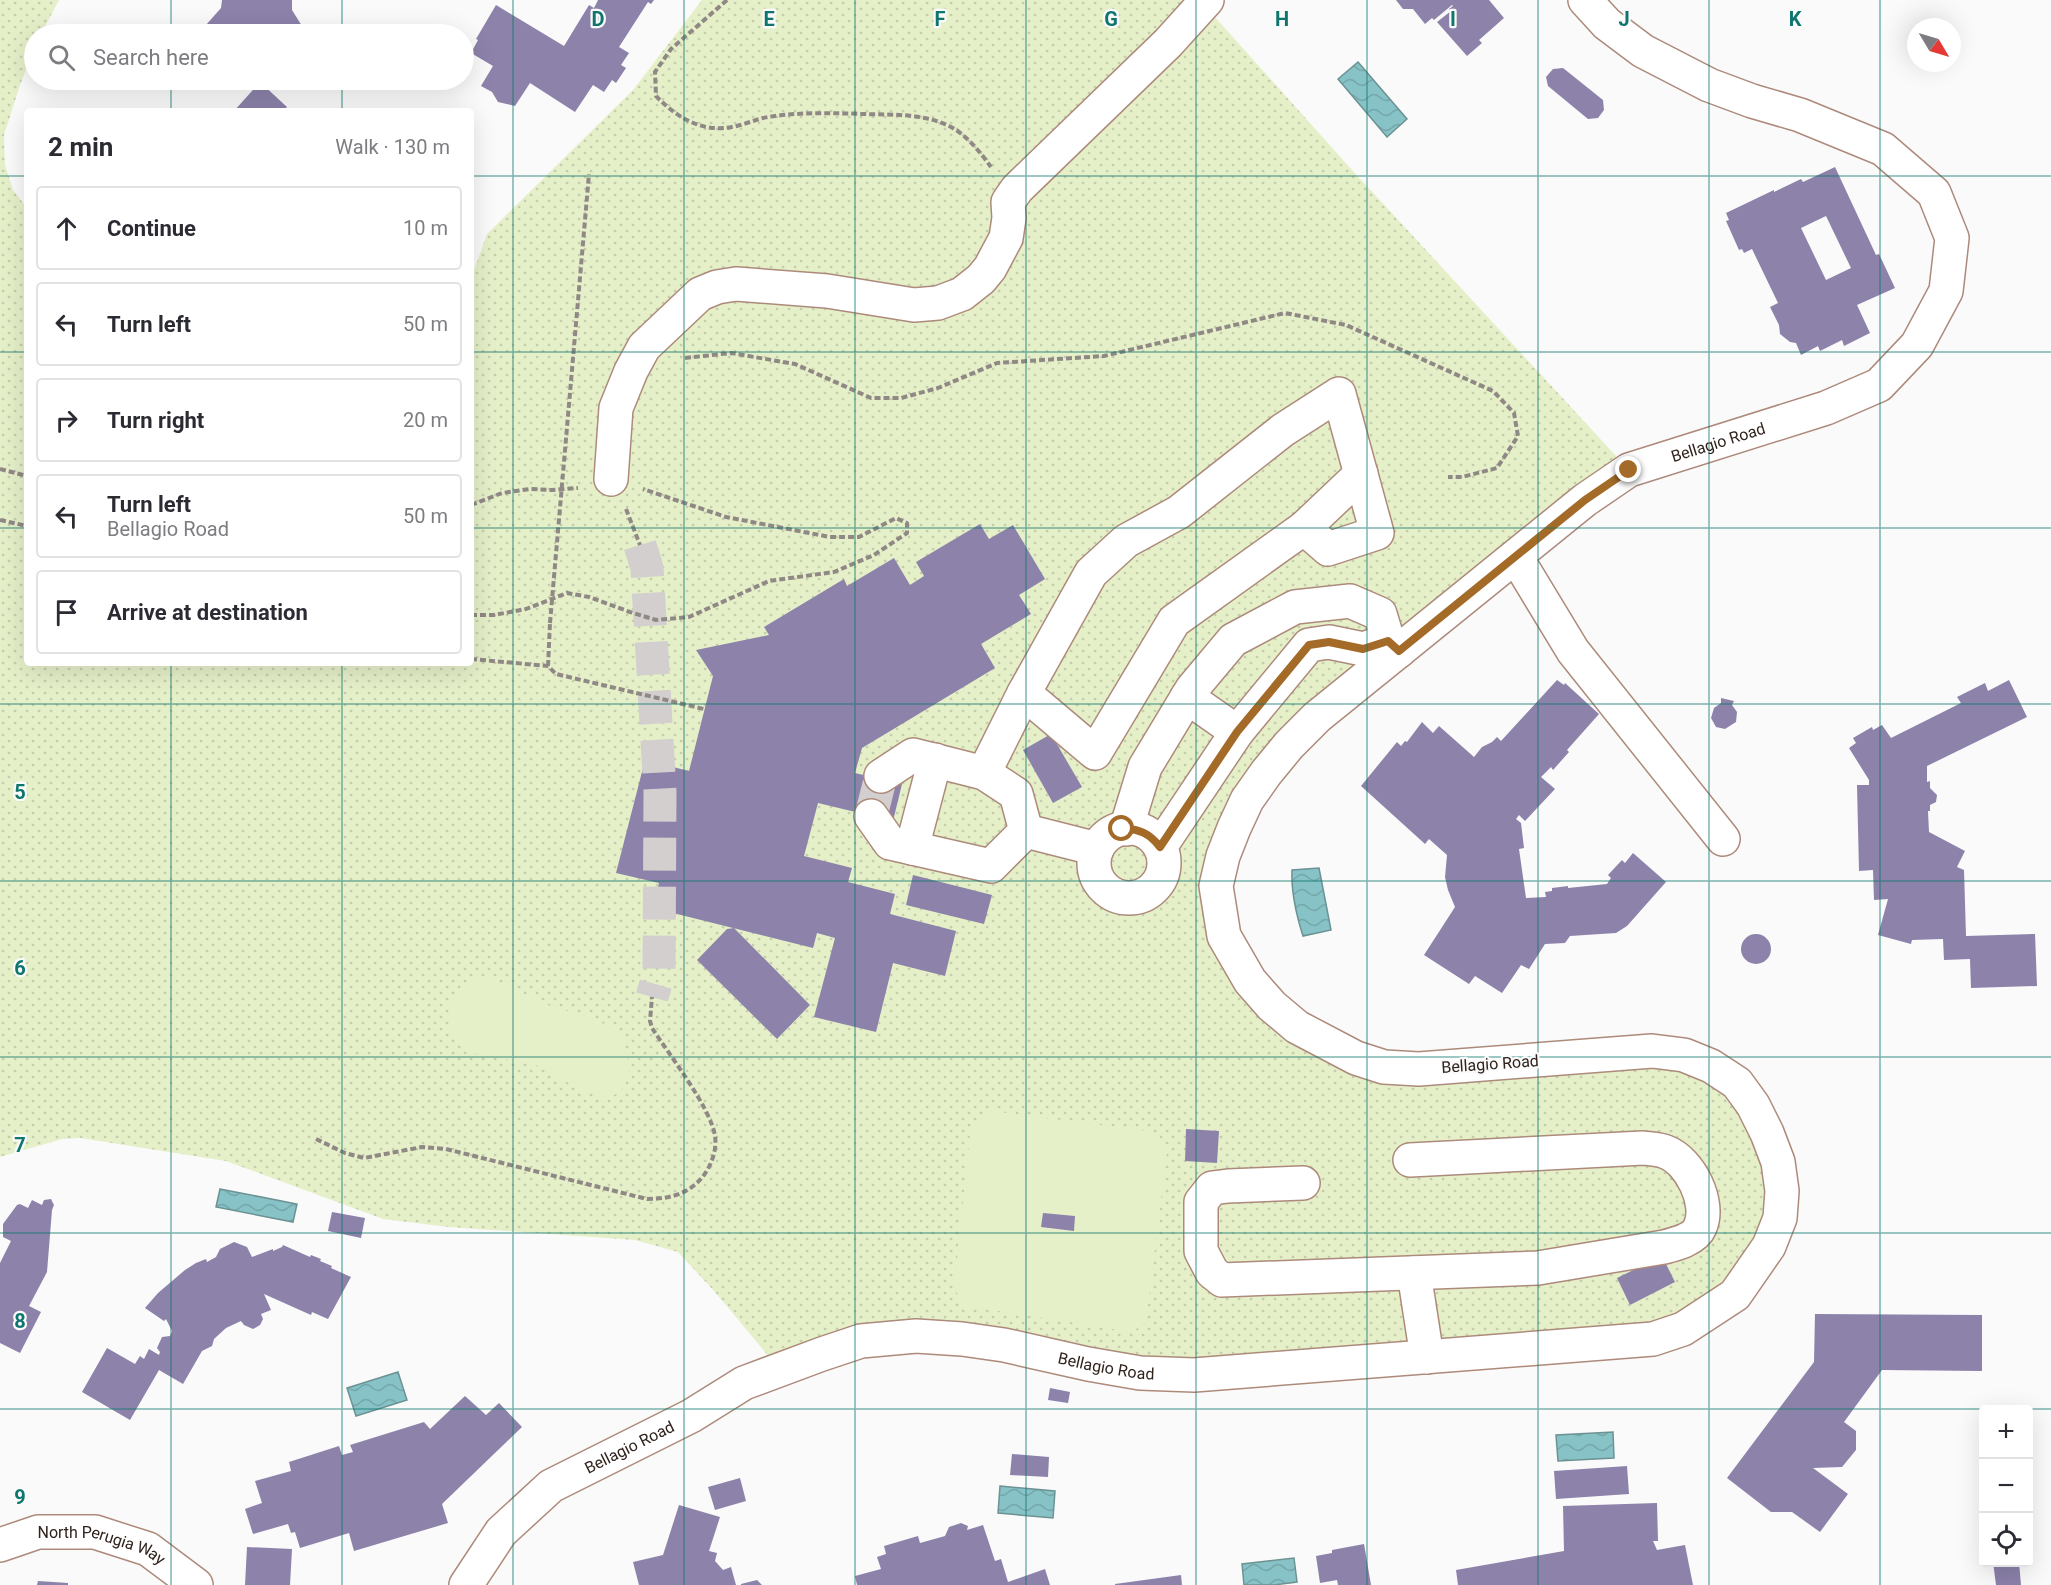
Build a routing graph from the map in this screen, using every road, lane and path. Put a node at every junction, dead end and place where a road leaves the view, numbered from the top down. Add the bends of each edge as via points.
1 (727, 0) edge
2 (1207, 0) edge
3 (1585, 0) edge
4 (589, 174) dead end
5 (1008, 202) junction
6 (681, 358) dead end
7 (0, 469) edge
8 (1361, 474) junction
9 (24, 475) edge
10 (1448, 477) dead end
11 (611, 479) junction
12 (474, 504) edge
13 (0, 520) edge
14 (24, 525) edge
15 (1304, 528) junction
16 (640, 545) tunnel mouth
17 (1516, 557) junction
18 (1307, 606) junction
19 (474, 615) edge
20 (1321, 643) junction
21 (1394, 646) junction
22 (474, 659) edge
23 (548, 666) junction
24 (1024, 693) junction
25 (1187, 697) junction
26 (704, 709) dead end
27 (1237, 732) junction
28 (935, 760) junction
29 (984, 773) junction
30 (881, 776) tunnel mouth
31 (871, 816) dead end
32 (1126, 829) junction
33 (1026, 831) junction
34 (1723, 839) dead end
35 (1160, 847) junction
36 (912, 848) junction
37 (1097, 849) junction
38 (652, 997) tunnel mouth
39 (316, 1138) dead end
40 (1410, 1160) dead end
41 (1303, 1183) dead end
42 (1414, 1273) junction
43 (1427, 1357) junction
44 (0, 1545) edge
45 (196, 1585) edge
46 (466, 1585) edge

1 - 5 path via 671,49 655,72 656,96 669,111 698,126 722,129 766,117 823,113 933,119 962,135 985,158 1000,178
2 - 5 street
3 - 17 street, Bellagio Road via 1607,24 1643,51 1709,85 1800,115 1883,149 1934,193 1952,238 1947,284 1917,345 1879,385 1826,408 1629,470 1585,500
4 - 23 path, bridge
5 - 11 street via 1006,238 998,257 981,279 962,294 938,303 914,305 827,291 736,284 717,286 700,294 644,347 631,371 616,408
6 - 10 path via 731,353 795,364 871,398 901,398 997,363 1104,356 1285,313 1346,325 1493,391 1514,413 1518,436 1497,468
7 - 9 path
8 - 15 street
8 - 15 street via 1377,533 1328,549
8 - 24 street via 1339,394 1282,430 1179,512 1126,541 1091,573
11 - 12 path via 589,487 502,493
11 - 16 path
11 - 19 path via 726,517 830,537 859,537 896,518 907,523 907,533 874,555 834,572 769,581 689,617 656,620 567,593 526,609
13 - 14 path
15 - 24 street via 1174,621 1095,753
17 - 21 street, Bellagio Road
17 - 34 street via 1573,651
18 - 20 street
18 - 21 street via 1350,601 1380,614
18 - 25 street via 1295,608 1233,640
20 - 21 street via 1363,649
20 - 27 street via 1309,645
21 - 43 street, Bellagio Road via 1289,745 1247,800 1223,856 1216,886 1224,936 1250,981 1297,1028 1356,1058 1384,1067 1419,1069 1652,1051 1684,1055 1737,1083 1753,1105 1778,1162 1782,1191 1780,1218 1769,1246 1753,1270 1734,1295 1683,1329 1653,1339
22 - 23 path
23 - 26 path via 556,674
24 - 29 street
25 - 27 street
25 - 32 street via 1145,767
27 - 35 street
28 - 29 street
28 - 30 street via 913,755
28 - 36 street
29 - 33 street via 1016,794
31 - 36 street via 890,843
32 - 35 street via 1144,832
32 - 37 street via 1112,833
33 - 36 street via 991,866
33 - 37 street
35 - 37 street via 1160,879 1153,889 1131,898 1114,895 1100,884 1095,873
38 - 39 path via 652,1028 702,1104 715,1136 707,1171 686,1191 647,1199 446,1149 422,1147 364,1158
40 - 42 street via 1659,1150 1686,1167 1701,1194 1704,1211 1700,1229 1683,1242 1664,1247 1538,1268
41 - 42 street via 1212,1188 1201,1202 1201,1251 1212,1272 1222,1280
42 - 43 street
43 - 46 street, Bellagio Road via 1183,1374 1140,1373 962,1339 916,1336 861,1341 744,1383 691,1416 551,1486 501,1532
44 - 45 street, North Perugia Way via 38,1532 95,1532 148,1549

